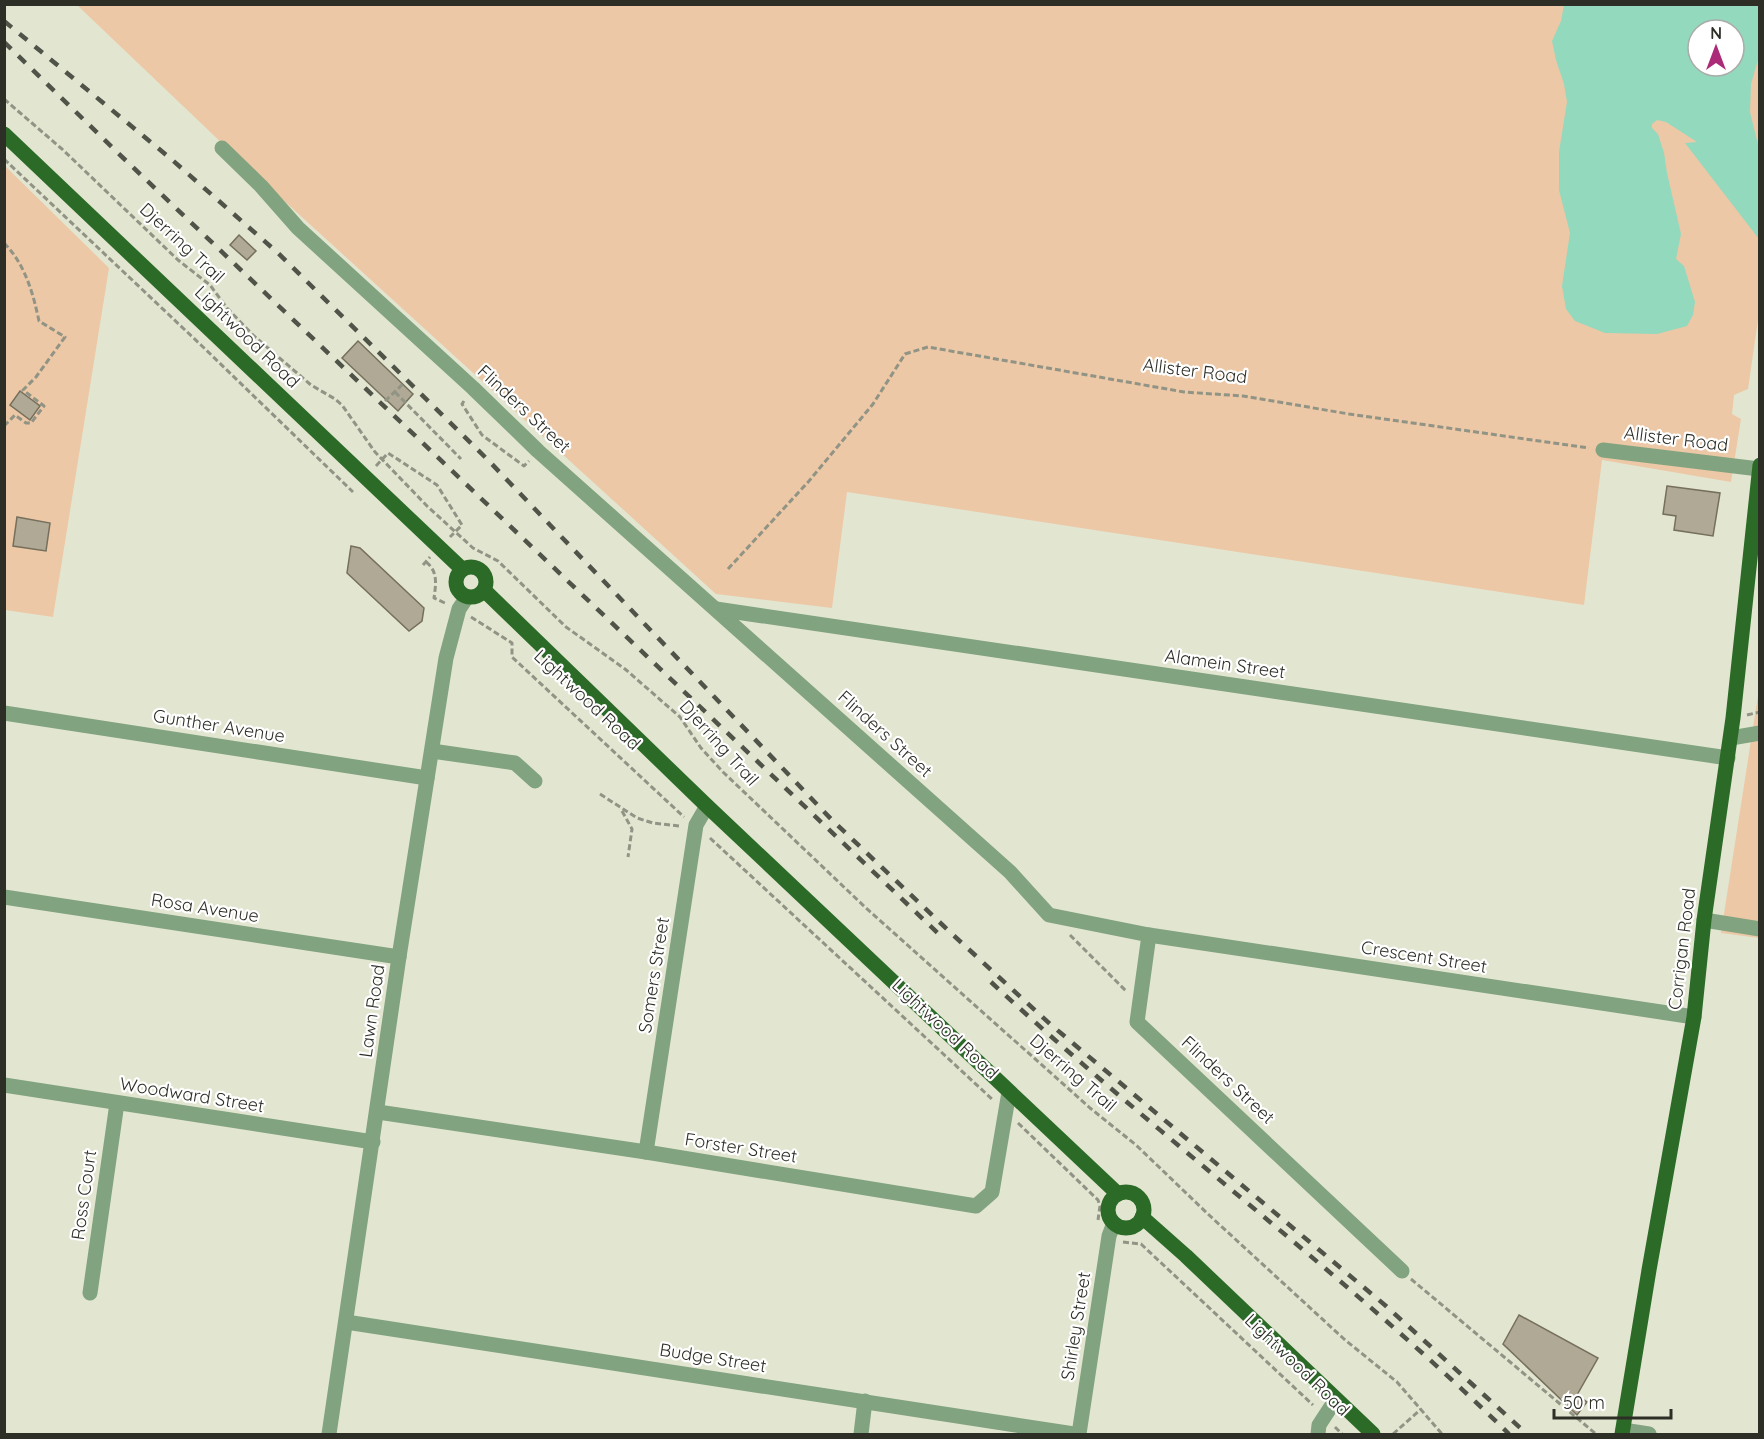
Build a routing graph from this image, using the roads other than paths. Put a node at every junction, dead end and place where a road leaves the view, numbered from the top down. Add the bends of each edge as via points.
1 (4, 134) edge
2 (222, 148) dead end
3 (1603, 450) road end
4 (1759, 467) edge
5 (462, 569) junction
6 (484, 590) junction
7 (467, 597) junction
8 (716, 609) junction
9 (4, 713) edge
10 (1760, 733) edge
11 (1731, 738) junction
12 (432, 751) junction
13 (1728, 758) junction
14 (427, 778) junction
15 (535, 781) dead end
16 (707, 806) junction
17 (4, 897) edge
18 (1704, 920) junction
19 (1760, 929) edge
20 (1149, 935) junction
21 (399, 957) junction
22 (1694, 1017) junction
23 (4, 1085) edge
24 (1009, 1092) junction
25 (117, 1103) junction
26 (378, 1112) junction
27 (373, 1142) junction
28 (646, 1152) junction
29 (1118, 1194) junction
30 (1142, 1217) junction
31 (1112, 1230) junction
32 (1402, 1271) road end
33 (90, 1293) dead end
34 (346, 1322) junction
35 (1336, 1399) junction
36 (865, 1401) junction
37 (1622, 1432) edge
38 (329, 1434) edge
39 (861, 1434) edge
40 (1074, 1434) edge
41 (1079, 1434) edge
42 (1318, 1434) edge
43 (1373, 1434) edge
44 (1649, 1434) edge

1 - 5 main road, Lightwood Road
2 - 8 street, Flinders Street via 283,211 538,451
3 - 4 street, Allister Road
4 - 11 main road, Corrigan Road
5 - 6 main road via 472,566 482,571
5 - 7 main road via 456,577 456,587
6 - 7 main road
6 - 16 main road, Lightwood Road
7 - 12 street, Lawn Road via 459,609 446,658
8 - 13 street, Alamein Street
8 - 20 street, Flinders Street via 1010,872 1049,915
9 - 14 street, Gunther Avenue
10 - 11 street
11 - 13 main road, Corrigan Road
12 - 14 street, Lawn Road
12 - 15 street via 515,763
13 - 18 main road, Corrigan Road
14 - 21 street, Lawn Road
16 - 24 main road, Lightwood Road
16 - 28 street, Somers Street via 696,825
17 - 21 street, Rosa Avenue
18 - 19 street
18 - 22 main road, Corrigan Road
20 - 22 street, Crescent Street
20 - 32 street, Flinders Street via 1137,1022
21 - 26 street, Lawn Road
22 - 37 main road, Corrigan Road
23 - 25 street, Woodward Street
24 - 28 street, Forster Street via 992,1192 976,1206
24 - 29 main road, Lightwood Road
25 - 27 street, Woodward Street
25 - 33 street, Ross Court
26 - 27 street, Lawn Road
26 - 28 street, Forster Street
27 - 34 street, Lawn Road
29 - 30 main road via 1136,1196 1143,1205
29 - 31 main road via 1108,1208
30 - 31 main road via 1135,1226
30 - 35 main road, Lightwood Road
31 - 41 street, Shirley Street
34 - 36 street, Budge Street
34 - 38 street, Lawn Road
35 - 42 street
35 - 43 main road, Lightwood Road
36 - 39 street
36 - 40 street, Budge Street
37 - 44 street

